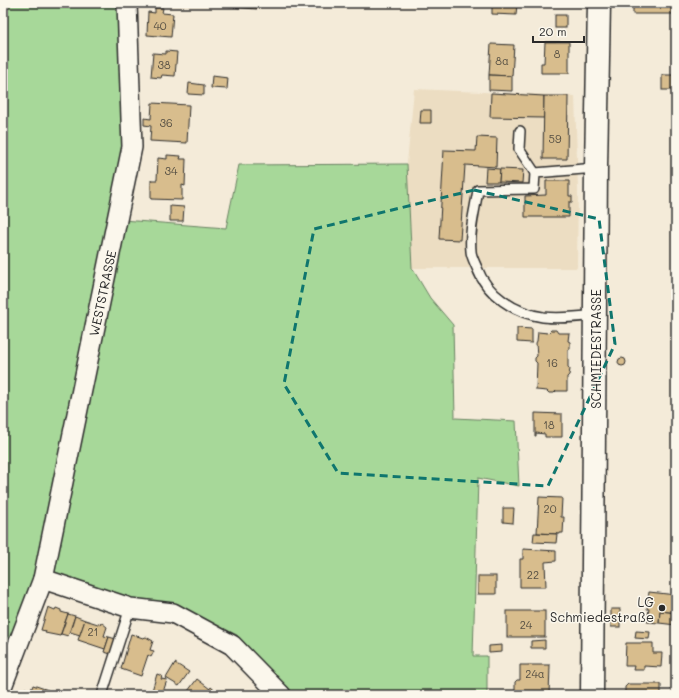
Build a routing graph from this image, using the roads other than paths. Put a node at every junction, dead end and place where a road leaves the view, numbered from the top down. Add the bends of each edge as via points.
1 (127, 3) edge
2 (599, 3) edge
3 (520, 131) dead end
4 (596, 168) junction
5 (535, 173) junction
6 (595, 315) junction
7 (42, 579) junction
8 (130, 608) junction
9 (3, 684) edge
10 (102, 695) edge
11 (281, 695) edge
12 (592, 695) edge

1 - 7 street, WESTSTRASSE via 132,147
2 - 4 main road, SCHMIEDESTRASSE
3 - 5 lane via 519,149
4 - 5 lane
4 - 6 main road, SCHMIEDESTRASSE
5 - 6 lane via 534,190 478,190 471,231 471,252 480,276 492,292 514,308 542,316 569,318
6 - 12 main road, SCHMIEDESTRASSE
7 - 8 street
7 - 9 street, WESTSTRASSE
8 - 10 lane
8 - 11 street via 173,613 232,645

